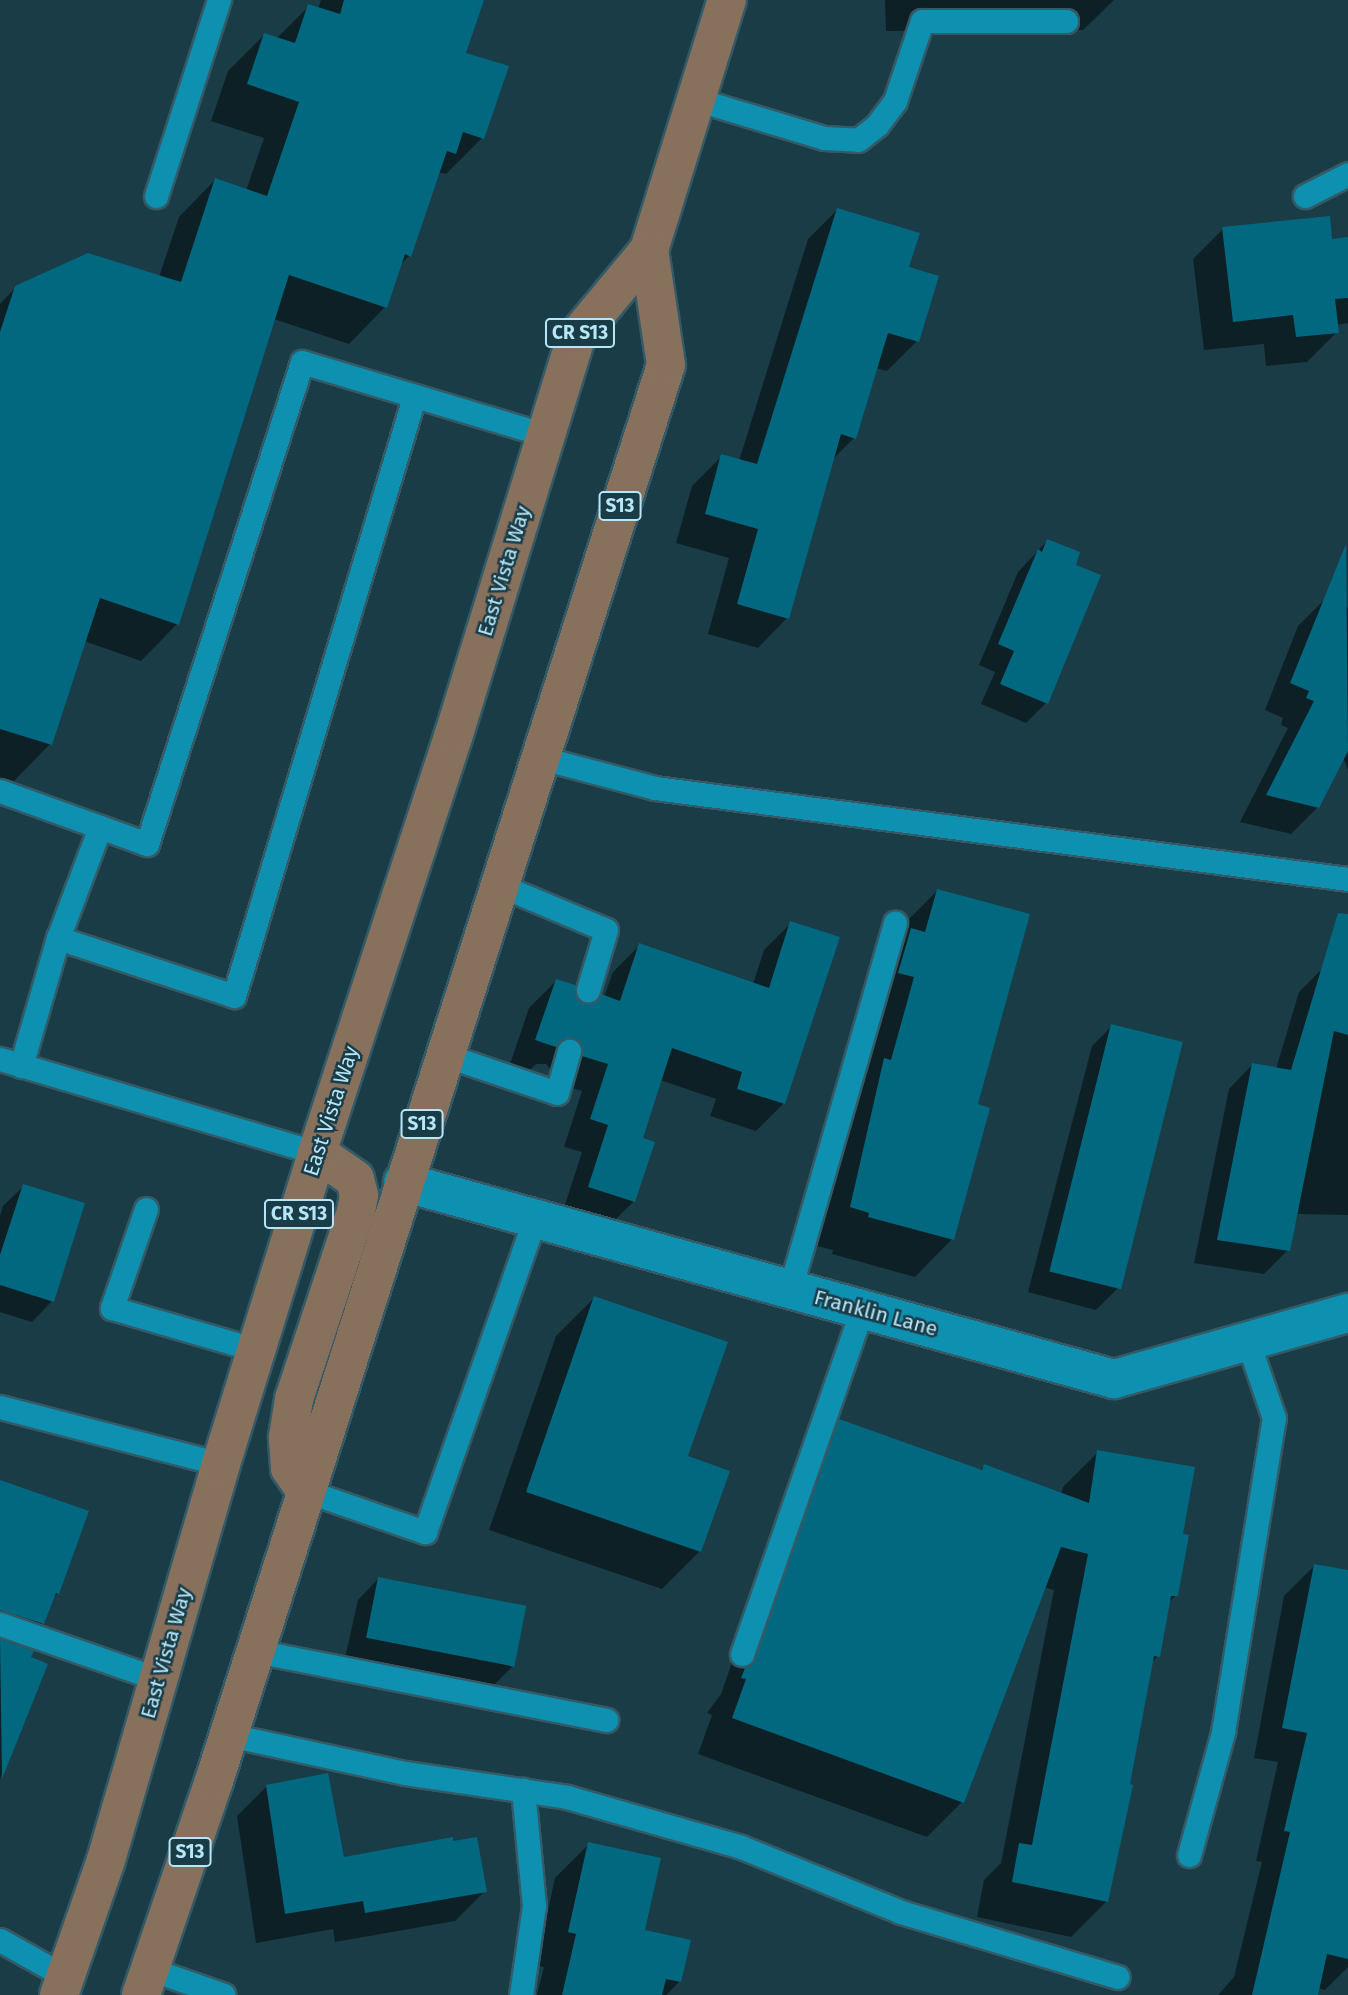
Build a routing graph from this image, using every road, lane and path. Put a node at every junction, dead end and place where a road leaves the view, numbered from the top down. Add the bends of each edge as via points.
1 (219, 0) edge
2 (727, 0) edge
3 (1066, 21) dead end
4 (695, 99) junction
5 (1348, 174) edge
6 (156, 196) dead end
7 (1305, 196) dead end
8 (649, 250) junction
9 (414, 397) junction
10 (546, 435) junction
11 (538, 757) junction
12 (0, 791) edge
13 (100, 827) junction
14 (1348, 879) edge
15 (499, 885) junction
16 (895, 923) dead end
17 (58, 938) junction
18 (588, 990) dead end
19 (569, 1051) dead end
20 (445, 1055) junction
21 (11, 1062) edge
22 (317, 1153) junction
23 (404, 1182) junction
24 (146, 1209) dead end
25 (535, 1218) junction
26 (790, 1289) junction
27 (862, 1309) junction
28 (1348, 1313) edge
29 (1248, 1342) junction
30 (257, 1350) junction
31 (0, 1406) edge
32 (221, 1464) junction
33 (306, 1491) junction
34 (0, 1624) edge
35 (255, 1651) junction
36 (742, 1654) dead end
37 (158, 1679) junction
38 (606, 1720) dead end
39 (229, 1735) junction
40 (523, 1790) junction
41 (1189, 1855) dead end
42 (0, 1940) edge
43 (1117, 1977) dead end
44 (145, 1982) edge
45 (63, 1986) edge
46 (224, 1995) edge
47 (521, 1995) edge

1 - 6 lane
2 - 4 main road, East Vista Way / CR S13
3 - 4 lane via 922,21 895,101 858,141 824,138
4 - 8 main road, East Vista Way / CR S13
5 - 7 lane
8 - 10 main road, East Vista Way / CR S13 via 576,338
8 - 11 main road, East Vista Way / S13 via 666,365
9 - 10 lane
9 - 13 lane via 302,362 147,844
9 - 17 lane via 234,996
10 - 22 main road, East Vista Way / CR S13
11 - 14 lane via 655,788
11 - 15 main road, East Vista Way / S13
12 - 13 lane
13 - 17 lane
15 - 18 lane via 606,930
15 - 20 main road, East Vista Way / S13
16 - 26 lane
17 - 21 lane
19 - 20 lane via 557,1093
20 - 23 main road, East Vista Way / S13
21 - 22 lane
22 - 30 main road, East Vista Way / CR S13
22 - 33 main road via 355,1179 359,1195 295,1399 288,1437 290,1468
23 - 25 street, Franklin Lane
23 - 33 main road, East Vista Way / S13
24 - 30 lane via 112,1308
25 - 26 street, Franklin Lane
25 - 33 lane via 425,1532
26 - 27 street, Franklin Lane
27 - 29 street, Franklin Lane via 1114,1379
27 - 36 lane
28 - 29 street, Franklin Lane
29 - 41 lane via 1274,1418 1223,1732
30 - 32 main road, East Vista Way / CR S13
31 - 32 lane
32 - 37 main road, East Vista Way / CR S13
33 - 35 main road, East Vista Way / S13
34 - 37 lane
35 - 38 lane
35 - 39 main road, East Vista Way / S13
37 - 45 main road, East Vista Way / CR S13 via 106,1860
39 - 40 lane via 405,1773
39 - 44 main road, East Vista Way / S13
40 - 43 lane via 567,1797 741,1847 901,1912
40 - 47 lane via 534,1906
42 - 45 lane
44 - 46 lane

